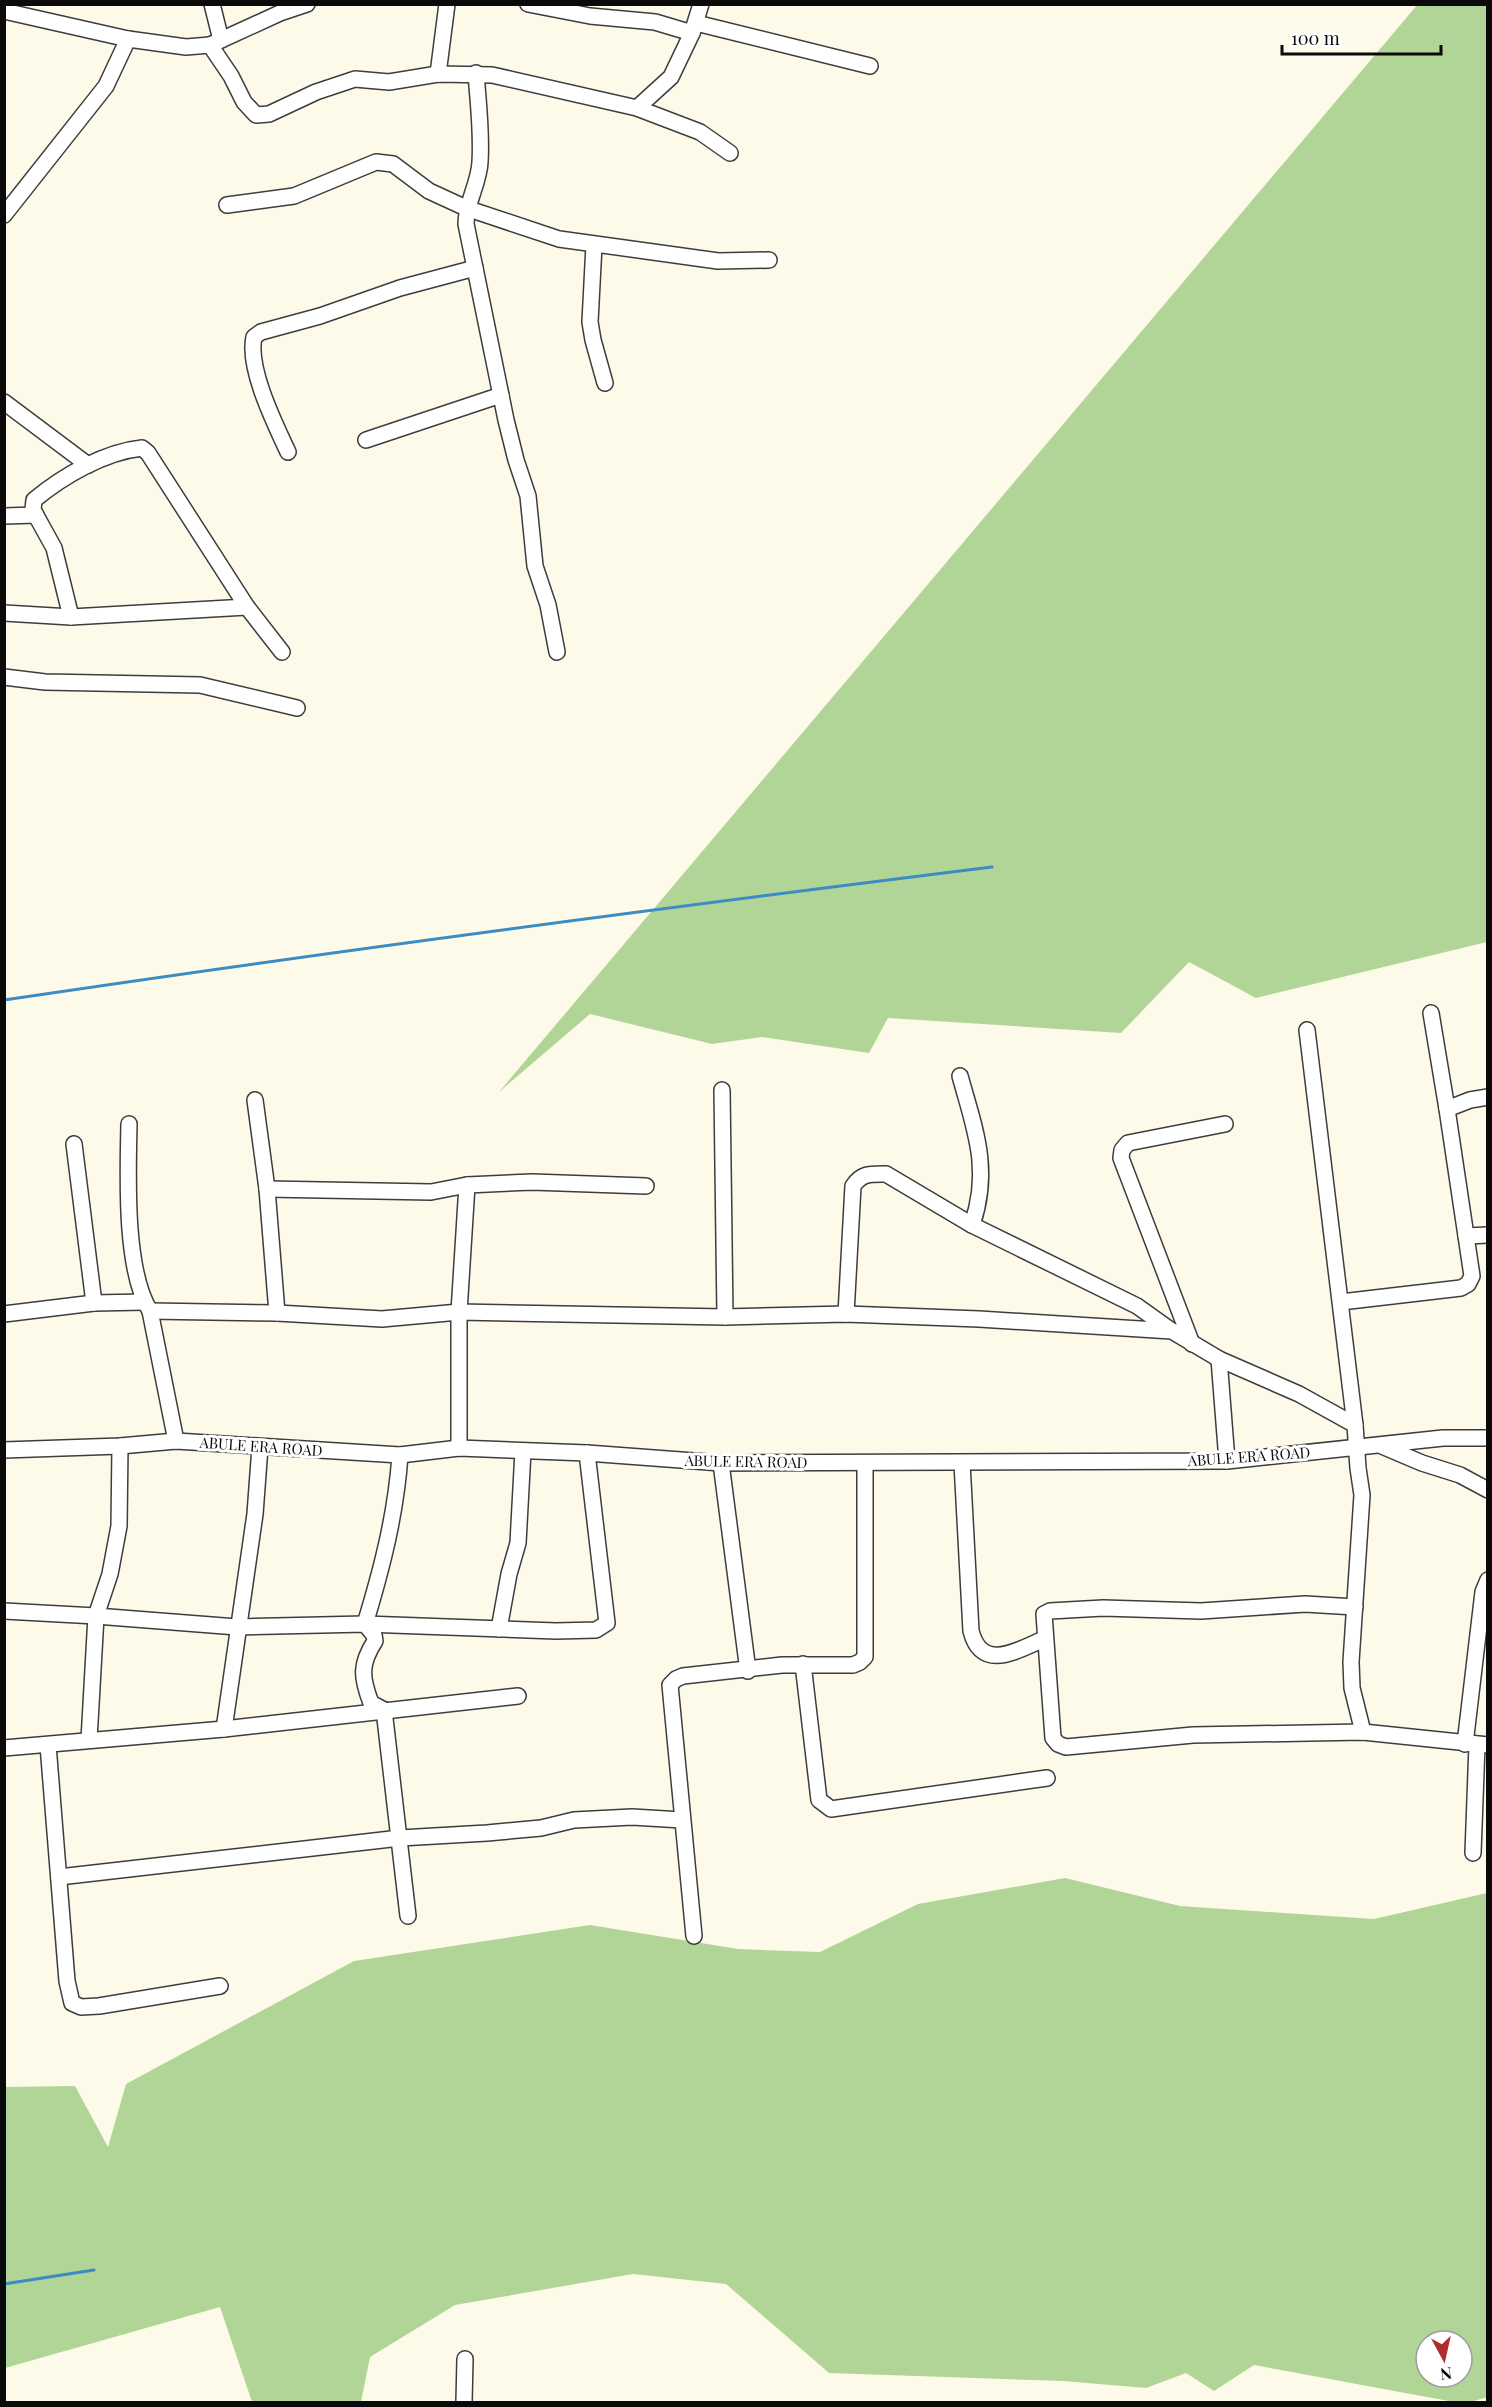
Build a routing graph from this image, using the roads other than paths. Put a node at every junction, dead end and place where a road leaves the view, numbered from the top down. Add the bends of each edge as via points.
1 (212, 4) edge
2 (307, 4) edge
3 (447, 4) edge
4 (528, 4) edge
5 (701, 4) edge
6 (4, 11) edge
7 (694, 28) junction
8 (128, 39) junction
9 (216, 42) junction
10 (870, 66) dead end
11 (476, 73) junction
12 (438, 74) junction
13 (637, 108) junction
14 (730, 153) dead end
15 (227, 205) dead end
16 (466, 208) junction
17 (4, 215) edge
18 (594, 245) junction
19 (769, 260) dead end
20 (475, 268) junction
21 (605, 383) dead end
22 (501, 395) junction
23 (4, 402) edge
24 (366, 440) dead end
25 (288, 452) dead end
26 (88, 465) junction
27 (36, 515) junction
28 (4, 516) edge
29 (247, 608) junction
30 (4, 613) edge
31 (71, 617) junction
32 (282, 652) dead end
33 (557, 652) dead end
34 (4, 677) edge
35 (297, 708) dead end
36 (1431, 1013) dead end
37 (1307, 1030) dead end
38 (960, 1076) dead end
39 (722, 1090) dead end
40 (1488, 1097) edge
41 (255, 1100) dead end
42 (1448, 1109) junction
43 (129, 1124) dead end
44 (1225, 1125) dead end
45 (74, 1144) dead end
46 (467, 1185) junction
47 (646, 1186) dead end
48 (267, 1189) junction
49 (972, 1225) junction
50 (1488, 1235) edge
51 (1466, 1236) junction
52 (1341, 1302) junction
53 (94, 1304) junction
54 (147, 1307) junction
55 (277, 1312) junction
56 (459, 1312) junction
57 (4, 1314) edge
58 (846, 1314) junction
59 (725, 1317) junction
60 (1172, 1331) junction
61 (1192, 1344) junction
62 (1219, 1359) junction
63 (1355, 1425) junction
64 (1488, 1438) edge
65 (176, 1441) junction
66 (1379, 1445) junction
67 (120, 1446) junction
68 (260, 1447) junction
69 (459, 1448) junction
70 (1357, 1448) junction
71 (4, 1450) edge
72 (523, 1451) junction
73 (587, 1453) junction
74 (400, 1455) junction
75 (1227, 1461) junction
76 (721, 1463) junction
77 (865, 1463) junction
78 (962, 1464) junction
79 (1488, 1490) edge
80 (1488, 1580) edge
81 (1355, 1607) junction
82 (4, 1611) edge
83 (96, 1616) junction
84 (365, 1624) junction
85 (237, 1628) junction
86 (499, 1629) junction
87 (1044, 1639) junction
88 (803, 1664) junction
89 (748, 1671) junction
90 (518, 1696) dead end
91 (384, 1710) junction
92 (224, 1729) junction
93 (1363, 1732) junction
94 (88, 1740) junction
95 (48, 1745) junction
96 (1477, 1745) edge
97 (4, 1748) edge
98 (1047, 1778) dead end
99 (682, 1820) junction
100 (400, 1838) junction
101 (1473, 1853) dead end
102 (59, 1877) junction
103 (408, 1916) dead end
104 (694, 1936) dead end
105 (220, 1986) dead end
106 (465, 2360) dead end
107 (464, 2403) edge

1 - 9 street
2 - 9 street
3 - 12 street
4 - 7 street via 590,16
5 - 7 street
6 - 8 street
7 - 10 street
7 - 13 street via 671,77
8 - 9 street via 186,47
8 - 17 street via 106,86
9 - 12 street via 244,102 256,115 269,114 355,79 389,82
11 - 12 street
11 - 13 street
11 - 16 street via 480,163
13 - 14 street via 700,132
15 - 16 street via 294,196 376,162 393,164 429,191
16 - 18 street via 528,230
16 - 20 street
18 - 19 street via 718,261
18 - 21 street via 590,322
20 - 22 street
20 - 25 street via 399,288 254,337 258,378
22 - 24 street
22 - 33 street via 528,496 535,566
23 - 26 street
26 - 27 street via 34,500
26 - 29 street via 132,449 142,448 148,453
27 - 28 street
27 - 31 street via 54,549
29 - 31 street
29 - 32 street
30 - 31 street
34 - 35 street via 45,682 200,685
36 - 42 street
37 - 52 street
38 - 49 street via 982,1172 980,1201
39 - 59 street
40 - 42 street
41 - 48 street
42 - 51 street
43 - 54 street via 133,1261
44 - 61 street via 1128,1143 1120,1158
45 - 53 street
46 - 47 street via 532,1182
46 - 48 street via 431,1192
46 - 56 street
48 - 55 street
49 - 58 street via 886,1174 859,1177 850,1203
49 - 60 street via 1137,1306
50 - 51 street
51 - 52 street via 1472,1276 1461,1288
52 - 63 street
53 - 54 street
53 - 57 street
54 - 55 street
54 - 65 street
55 - 56 street via 382,1319
56 - 59 street
56 - 69 street
58 - 59 street
58 - 60 street
60 - 61 street
61 - 62 street
62 - 63 street via 1299,1394
62 - 75 street
63 - 70 street
64 - 66 street, ABULE ERA ROAD
65 - 67 street, ABULE ERA ROAD
65 - 68 street, ABULE ERA ROAD
66 - 70 street, ABULE ERA ROAD
66 - 79 street via 1460,1475
67 - 71 street, ABULE ERA ROAD
67 - 83 street via 119,1526 110,1574
68 - 74 street, ABULE ERA ROAD
68 - 85 street via 255,1514
69 - 72 street, ABULE ERA ROAD
69 - 74 street, ABULE ERA ROAD
70 - 75 street, ABULE ERA ROAD
70 - 81 street via 1362,1495
72 - 73 street, ABULE ERA ROAD
72 - 86 street via 518,1543
73 - 76 street, ABULE ERA ROAD
73 - 86 street via 607,1623 596,1630
74 - 84 street via 398,1494 385,1557
75 - 78 street, ABULE ERA ROAD
76 - 77 street, ABULE ERA ROAD
76 - 89 street
77 - 78 street, ABULE ERA ROAD
77 - 88 street via 866,1657 853,1665
78 - 87 street via 974,1643 990,1655 1006,1655
80 - 96 street via 1483,1592
81 - 87 street via 1305,1604 1169,1612 1057,1610 1044,1614
81 - 93 street via 1352,1688
82 - 83 street
83 - 85 street
83 - 94 street
84 - 85 street
84 - 86 street
84 - 91 street via 375,1641 365,1655 364,1684 371,1703
85 - 92 street
87 - 93 street via 1053,1738 1066,1747 1193,1735
88 - 89 street
88 - 98 street via 819,1800 824,1806 831,1809
89 - 99 street via 683,1676 670,1685
90 - 91 street
91 - 92 street
91 - 100 street
92 - 94 street
93 - 96 street
94 - 95 street
95 - 97 street
95 - 102 street
96 - 101 street
99 - 100 street via 574,1820 541,1828
99 - 104 street
100 - 102 street
100 - 103 street
102 - 105 street via 72,2003 99,2006
106 - 107 street

